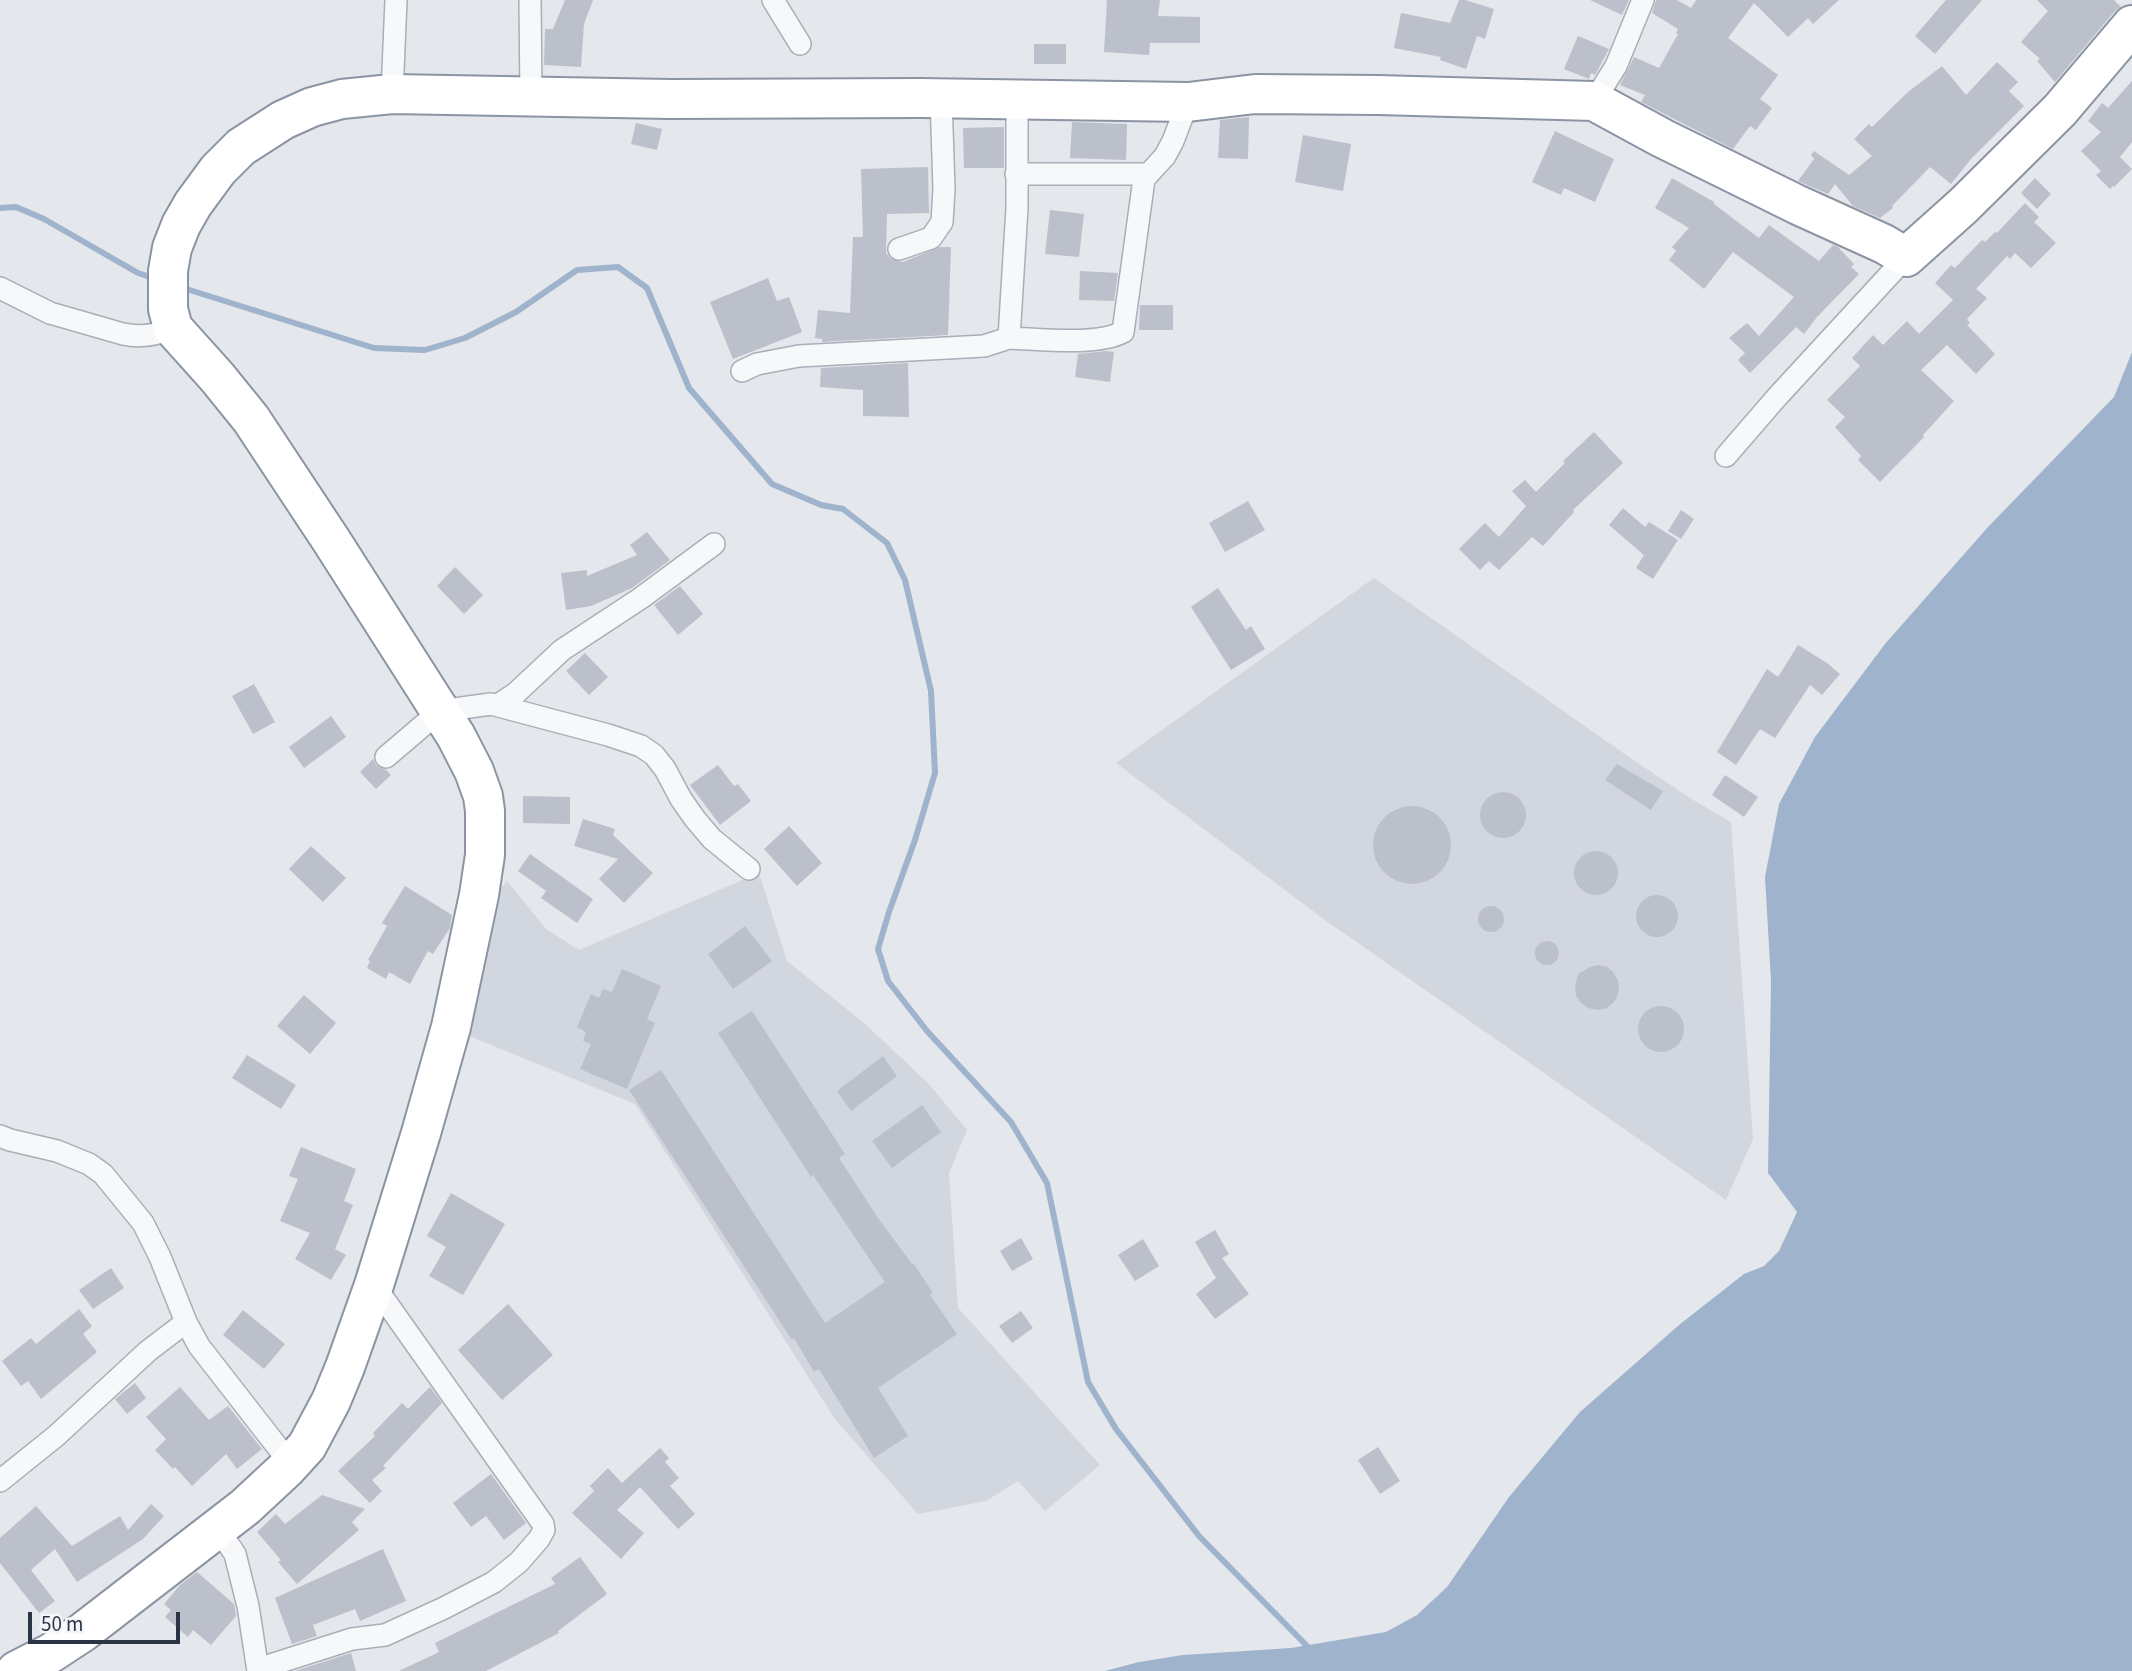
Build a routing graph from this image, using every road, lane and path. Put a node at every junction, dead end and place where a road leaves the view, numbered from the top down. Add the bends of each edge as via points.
1 (396, 0) edge
2 (530, 0) edge
3 (773, 0) edge
4 (1643, 0) edge
5 (2132, 25) edge
6 (800, 44) dead end
7 (392, 94) junction
8 (531, 97) junction
9 (941, 99) junction
10 (1017, 99) junction
11 (1594, 101) junction
12 (1188, 102) junction
13 (1016, 174) junction
14 (1148, 174) junction
15 (899, 249) dead end
16 (1906, 257) junction
17 (0, 288) edge
18 (170, 318) junction
19 (1009, 338) junction
20 (742, 370) dead end
21 (1726, 456) dead end
22 (715, 544) dead end
23 (498, 705) junction
24 (440, 711) junction
25 (386, 757) dead end
26 (749, 869) dead end
27 (0, 1136) edge
28 (373, 1285) junction
29 (186, 1322) junction
30 (290, 1463) junction
31 (0, 1481) edge
32 (218, 1529) junction
33 (258, 1670) edge
34 (16, 1671) edge

1 - 7 street
2 - 8 street
3 - 6 street
4 - 11 street via 1616,66
5 - 16 highway via 2060,110
7 - 8 highway
7 - 18 highway via 312,107 241,147 218,170 193,204 172,248
8 - 9 highway
9 - 10 highway
9 - 15 street via 942,222 931,239
10 - 12 highway
10 - 13 street
11 - 12 highway via 1255,94
11 - 16 highway
12 - 14 street via 1165,156
13 - 14 street
13 - 19 street
14 - 19 street via 1123,332 1094,340
16 - 21 street
17 - 18 street via 50,313 135,337 149,336
18 - 24 highway via 251,419
19 - 20 street via 984,346 799,356
22 - 23 street via 562,650
23 - 24 street
23 - 26 street via 641,746 665,769 712,839
24 - 25 street
24 - 28 highway via 483,796 485,855 451,1027
27 - 29 street via 58,1151 103,1174 143,1223
28 - 30 highway via 331,1401 307,1446
28 - 33 street via 544,1530 519,1562 494,1583 444,1608 385,1635 352,1639
29 - 30 street
29 - 31 street
30 - 32 highway
32 - 33 street via 234,1554
32 - 34 highway via 70,1642

